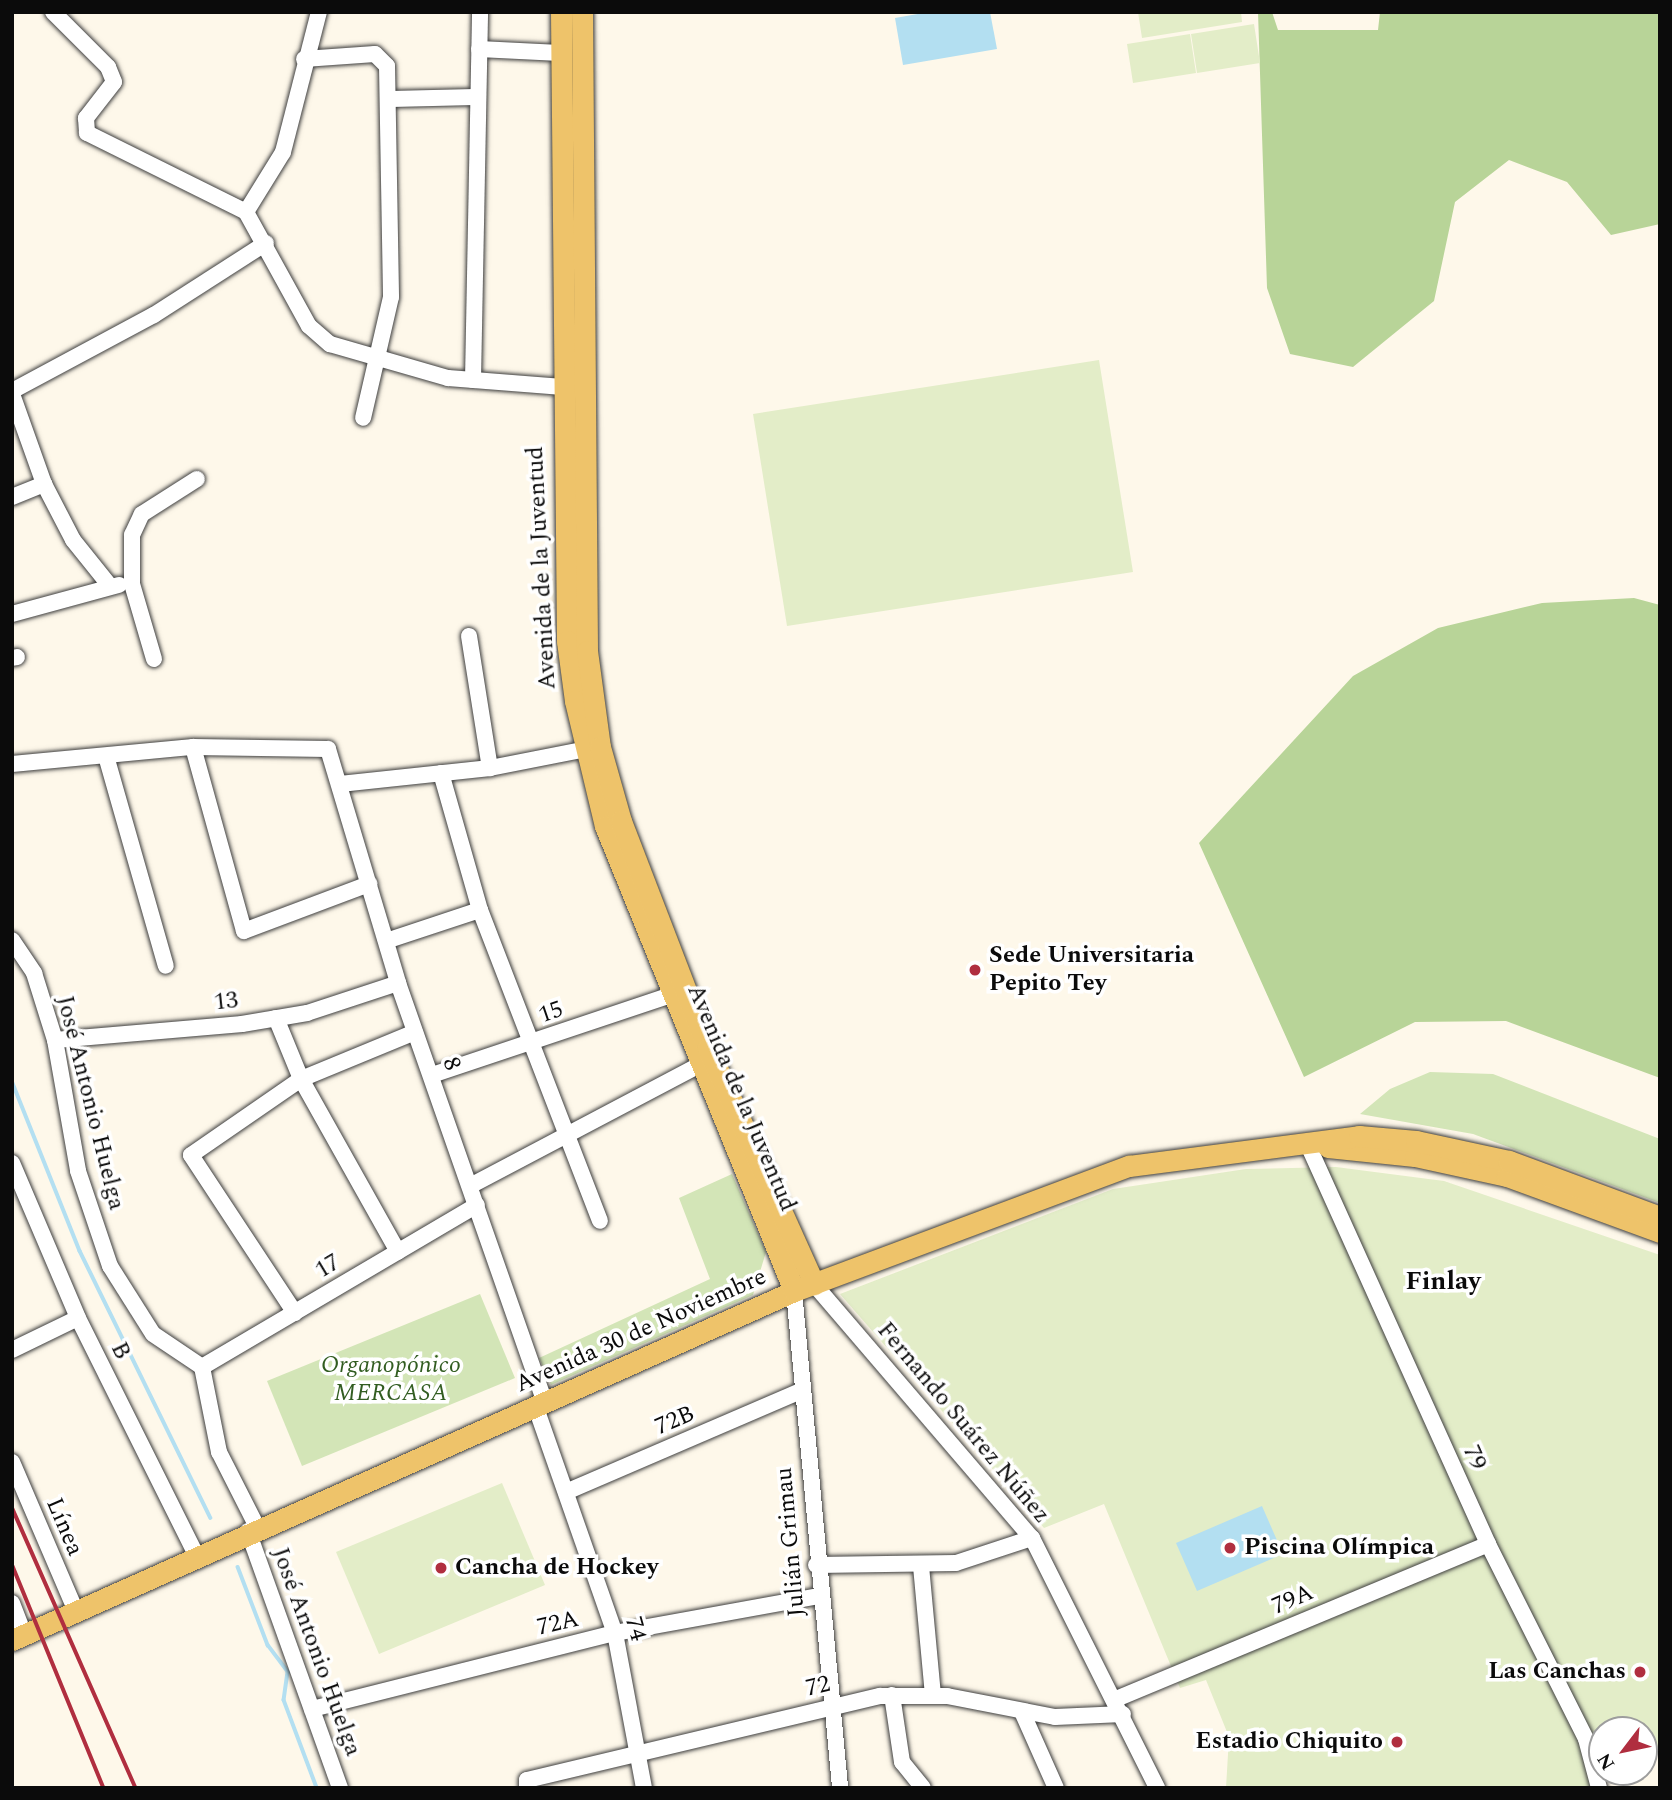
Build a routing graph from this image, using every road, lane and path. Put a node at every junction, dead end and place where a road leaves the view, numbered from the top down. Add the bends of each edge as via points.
1 (53, 12) edge
2 (319, 12) edge
3 (480, 12) edge
4 (561, 12) edge
5 (582, 12) edge
6 (479, 49) junction
7 (560, 53) junction
8 (304, 59) junction
9 (572, 88) junction
10 (477, 97) junction
11 (389, 99) junction
12 (246, 212) junction
13 (266, 243) junction
14 (381, 359) junction
15 (473, 380) junction
16 (572, 388) junction
17 (12, 393) edge
18 (363, 418) dead end
19 (197, 479) dead end
20 (44, 484) junction
21 (12, 497) edge
22 (132, 584) junction
23 (110, 586) junction
24 (12, 614) edge
25 (469, 636) dead end
26 (154, 659) dead end
27 (193, 747) junction
28 (592, 748) junction
29 (106, 756) junction
30 (12, 764) edge
31 (490, 768) junction
32 (441, 773) junction
33 (340, 784) junction
34 (369, 884) junction
35 (480, 910) junction
36 (12, 940) edge
37 (386, 941) junction
38 (166, 966) dead end
39 (398, 983) junction
40 (677, 993) junction
41 (276, 1018) junction
42 (415, 1031) junction
43 (55, 1040) junction
44 (530, 1045) junction
45 (698, 1066) junction
46 (432, 1075) junction
47 (301, 1079) junction
48 (565, 1131) junction
49 (1311, 1145) junction
50 (12, 1163) edge
51 (470, 1186) junction
52 (477, 1205) junction
53 (1660, 1217) edge
54 (600, 1221) dead end
55 (1660, 1233) edge
56 (398, 1252) junction
57 (779, 1254) junction
58 (804, 1260) junction
59 (841, 1274) junction
60 (804, 1287) junction
61 (766, 1304) junction
62 (295, 1313) junction
63 (78, 1318) junction
64 (12, 1350) edge
65 (202, 1367) junction
66 (801, 1391) junction
67 (541, 1406) junction
68 (12, 1462) edge
69 (566, 1492) junction
70 (253, 1529) junction
71 (1032, 1538) junction
72 (1488, 1544) junction
73 (196, 1555) junction
74 (816, 1565) junction
75 (921, 1566) junction
76 (819, 1597) junction
77 (12, 1603) edge
78 (75, 1609) junction
79 (615, 1633) junction
80 (18, 1636) edge
81 (892, 1695) junction
82 (933, 1695) junction
83 (829, 1707) junction
84 (1119, 1707) junction
85 (312, 1709) junction
86 (1023, 1714) junction
87 (638, 1753) junction
88 (527, 1784) edge
89 (340, 1788) edge
90 (644, 1788) edge
91 (841, 1788) edge
92 (923, 1788) edge
93 (1056, 1788) edge
94 (1157, 1788) edge
95 (1599, 1788) edge

1 - 12 street via 108,66 114,82 86,118 87,134
2 - 8 street
3 - 6 street
4 - 7 main road, Avenida de la Juventud
5 - 9 main road, Avenida de la Juventud
6 - 7 street
6 - 10 street
7 - 9 main road, Avenida de la Juventud
8 - 11 street via 383,57
8 - 12 street via 283,152
9 - 16 main road, Avenida de la Juventud
10 - 11 street
10 - 15 street
11 - 14 street via 391,297
12 - 13 street
13 - 14 street via 309,326 330,344
13 - 17 street via 154,315
14 - 15 street
14 - 18 street
15 - 16 street
16 - 28 main road, Avenida de la Juventud via 567,641
17 - 20 street
19 - 22 street via 142,514 132,535
20 - 21 street
20 - 23 street via 73,540
22 - 23 street
22 - 26 street
23 - 24 street
25 - 31 street
27 - 29 street
27 - 33 street, 8 via 317,745 335,759
27 - 34 street via 244,931
28 - 31 street
28 - 40 main road, Avenida de la Juventud via 613,824
29 - 30 street
29 - 38 street
31 - 32 street
32 - 33 street
32 - 35 street
33 - 34 street, 8
34 - 37 street, 8
35 - 37 street
35 - 44 street
36 - 43 street, José Antonio Huelga via 34,973
37 - 39 street, 8
39 - 41 street, 13
39 - 42 street, 8
40 - 44 street, 15
40 - 45 main road, Avenida de la Juventud
40 - 58 main road, Avenida de la Juventud
41 - 43 street, 13
41 - 47 street
42 - 46 street, 8
42 - 47 street
43 - 65 street, José Antonio Huelga via 78,1171 110,1266 153,1334
44 - 46 street, 15
44 - 48 street
45 - 48 street
45 - 57 main road, Avenida de la Juventud
46 - 51 street, 8
47 - 56 street
47 - 62 street via 191,1155
48 - 51 street
48 - 54 street
49 - 53 main road, Avenida 30 de Noviembre via 1359,1136 1416,1141 1509,1161
49 - 55 main road, Avenida 30 de Noviembre via 1415,1156 1507,1176
49 - 59 main road, Avenida 30 de Noviembre via 1129,1166
49 - 72 street, 79
50 - 63 street, B
51 - 52 street, 8
52 - 56 street, 17
52 - 67 street, 8
56 - 62 street, 17
57 - 60 main road, Avenida de la Juventud
57 - 61 main road
58 - 59 main road
58 - 60 main road, Avenida de la Juventud
59 - 60 main road, Avenida 30 de Noviembre
60 - 61 main road, Avenida 30 de Noviembre
60 - 66 street, Julián Grimau
60 - 71 street, Fernando Suárez Núñez
61 - 67 main road, Avenida 30 de Noviembre
62 - 65 street, 17
63 - 64 street
63 - 73 street, B
65 - 70 street, José Antonio Huelga via 219,1452
66 - 69 street, 72B
66 - 74 street, Julián Grimau
67 - 69 street, 74
67 - 70 main road, Avenida 30 de Noviembre
68 - 78 street, Línea
69 - 79 street, 74
70 - 73 main road, Avenida 30 de Noviembre
70 - 85 street, José Antonio Huelga
71 - 75 street via 956,1563
71 - 84 street, Fernando Suárez Núñez
72 - 84 street, 79A
72 - 95 street, 79 via 1586,1739
73 - 78 main road, Avenida 30 de Noviembre
74 - 75 street
74 - 76 street, Julián Grimau
75 - 82 street
76 - 79 street, 72A
76 - 83 street, Julián Grimau
77 - 80 street
78 - 80 main road, Avenida 30 de Noviembre
79 - 85 street, 72A
79 - 87 street, 74
81 - 82 street, 72
81 - 83 street, 72
81 - 92 street via 902,1762
82 - 86 street, 72
83 - 87 street, 72
83 - 91 street, Julián Grimau
84 - 86 street, 72
84 - 94 street, Fernando Suárez Núñez
85 - 89 street, José Antonio Huelga
86 - 93 street
87 - 88 street, 72
87 - 90 street, 74

